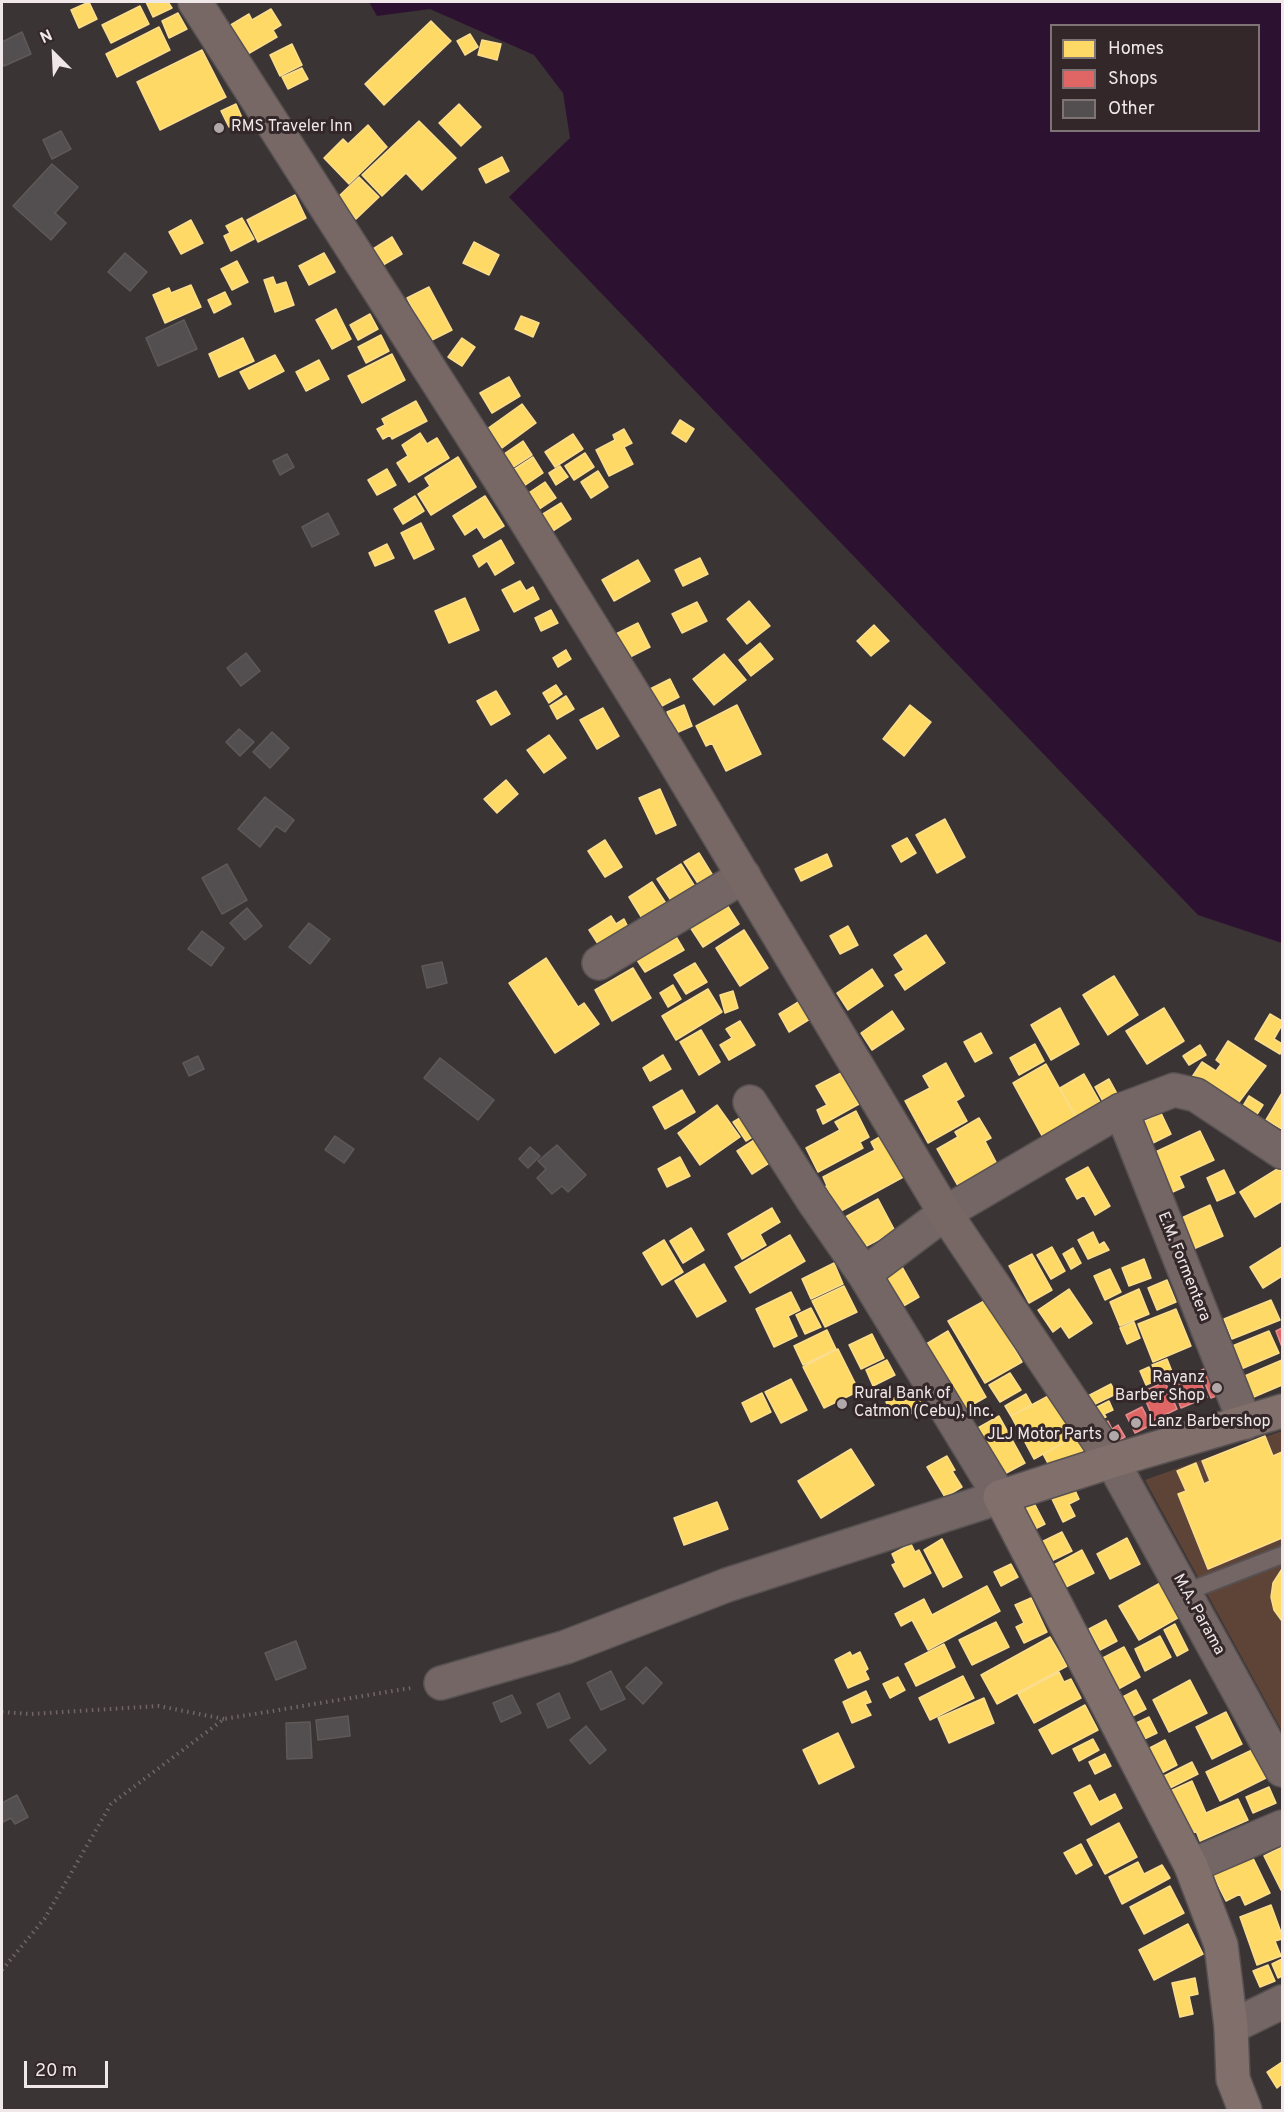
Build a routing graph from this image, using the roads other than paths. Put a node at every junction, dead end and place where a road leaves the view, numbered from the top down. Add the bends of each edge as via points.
1 (195, 2) edge
2 (744, 876) junction
3 (599, 963) dead end
4 (750, 1102) dead end
5 (1121, 1110) junction
6 (1282, 1152) edge
7 (945, 1213) junction
8 (864, 1274) junction
9 (1282, 1412) edge
10 (1245, 1424) junction
11 (1112, 1461) junction
12 (1000, 1497) junction
13 (1282, 1555) edge
14 (1186, 1592) junction
15 (441, 1683) road end
16 (1282, 1770) edge
17 (1282, 1827) edge
18 (1191, 1866) junction
19 (1282, 2001) edge
20 (1231, 2027) junction
21 (1245, 2110) edge

1 - 2 main road via 512,498
2 - 3 street
2 - 7 main road
4 - 8 street
5 - 6 street via 1174,1090 1196,1095
5 - 7 street
5 - 10 street, E.M. Formentera
7 - 8 street
7 - 11 main road
8 - 12 street
9 - 10 main road
10 - 11 main road
11 - 12 main road
11 - 14 street, M.A. Parama
12 - 15 street via 728,1585 566,1647
12 - 18 main road
13 - 14 lane
14 - 16 street, M.A. Parama
17 - 18 street
18 - 20 main road via 1221,1945
19 - 20 street
20 - 21 main road via 1233,2079

